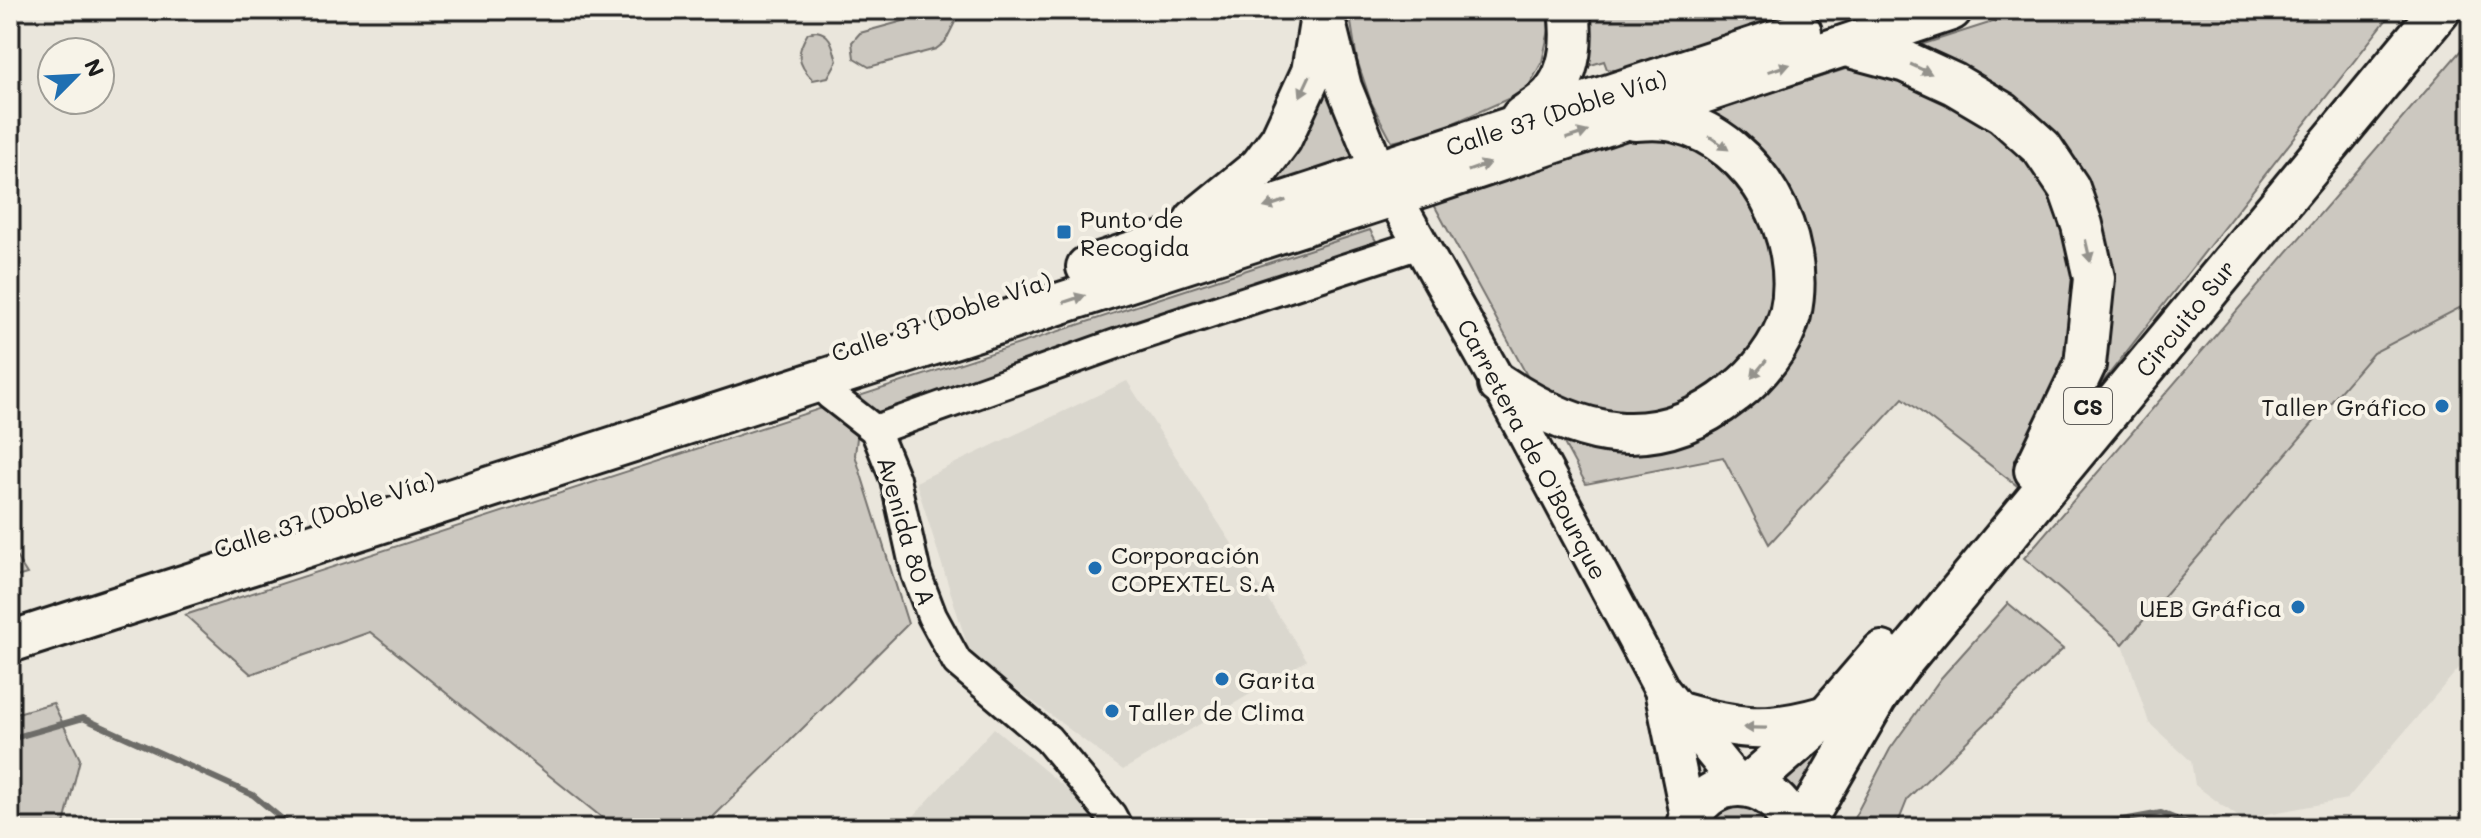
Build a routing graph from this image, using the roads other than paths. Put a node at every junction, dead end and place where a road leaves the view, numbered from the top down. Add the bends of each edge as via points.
1 (1324, 10) edge
2 (1569, 10) edge
3 (1870, 10) edge
4 (1951, 10) edge
5 (2411, 10) edge
6 (2440, 10) edge
7 (1846, 46) junction
8 (1619, 121) junction
9 (1510, 126) junction
10 (1370, 151) dead end
11 (1401, 209) dead end
12 (1175, 236) junction
13 (1420, 244) junction
14 (817, 381) junction
15 (1499, 384) junction
16 (875, 430) junction
17 (2035, 470) junction
18 (10, 615) edge
19 (10, 642) edge
20 (1672, 702) junction
21 (1840, 728) junction
22 (1743, 786) junction
23 (1688, 824) edge
24 (1118, 828) edge
25 (1792, 828) edge
26 (1801, 828) edge
27 (1819, 828) edge

1 - 10 main road via 1344,87
1 -> 12 highway via 1312,72 1281,139 1260,167
2 - 9 highway via 1573,40 1565,70 1551,94
3 - 9 highway, Calle 37 (Doble Vía)
4 - 7 highway, Calle 37 (Doble Vía)
5 - 17 highway, Circuito Sur / CS
6 - 21 highway, Circuito Sur / CS via 1876,698
8 -> 7 highway, Calle 37 (Doble Vía)
7 -> 17 highway via 1906,62 2003,113 2042,148 2069,188 2094,278 2085,365
14 -> 8 highway, Calle 37 (Doble Vía)
8 -> 15 highway via 1677,122 1709,135 1741,158 1775,205 1786,235 1793,277 1789,316 1772,353 1748,383 1714,410 1651,432 1626,435 1588,427 1532,406
9 -> 12 highway, Calle 37 (Doble Vía)
11 - 13 main road, Carretera de O'Bourque
12 - 18 highway, Calle 37 (Doble Vía) via 786,367
13 - 15 main road, Carretera de O'Bourque
13 - 16 street
14 - 16 street, Avenida 80 A
14 - 19 highway, Calle 37 (Doble Vía)
15 - 20 main road, Carretera de O'Bourque
16 - 24 street, Avenida 80 A via 895,479 916,574 957,662 1048,739
17 - 21 highway, Circuito Sur / CS
21 -> 20 highway via 1743,728
20 - 22 main road, Carretera de O'Bourque
20 - 23 main road, Carretera de O'Bourque
21 - 22 highway, Circuito Sur / CS
21 - 26 highway, Circuito Sur / CS
21 - 27 highway
22 - 23 highway, CS via 1709,795
22 - 25 highway via 1775,799

